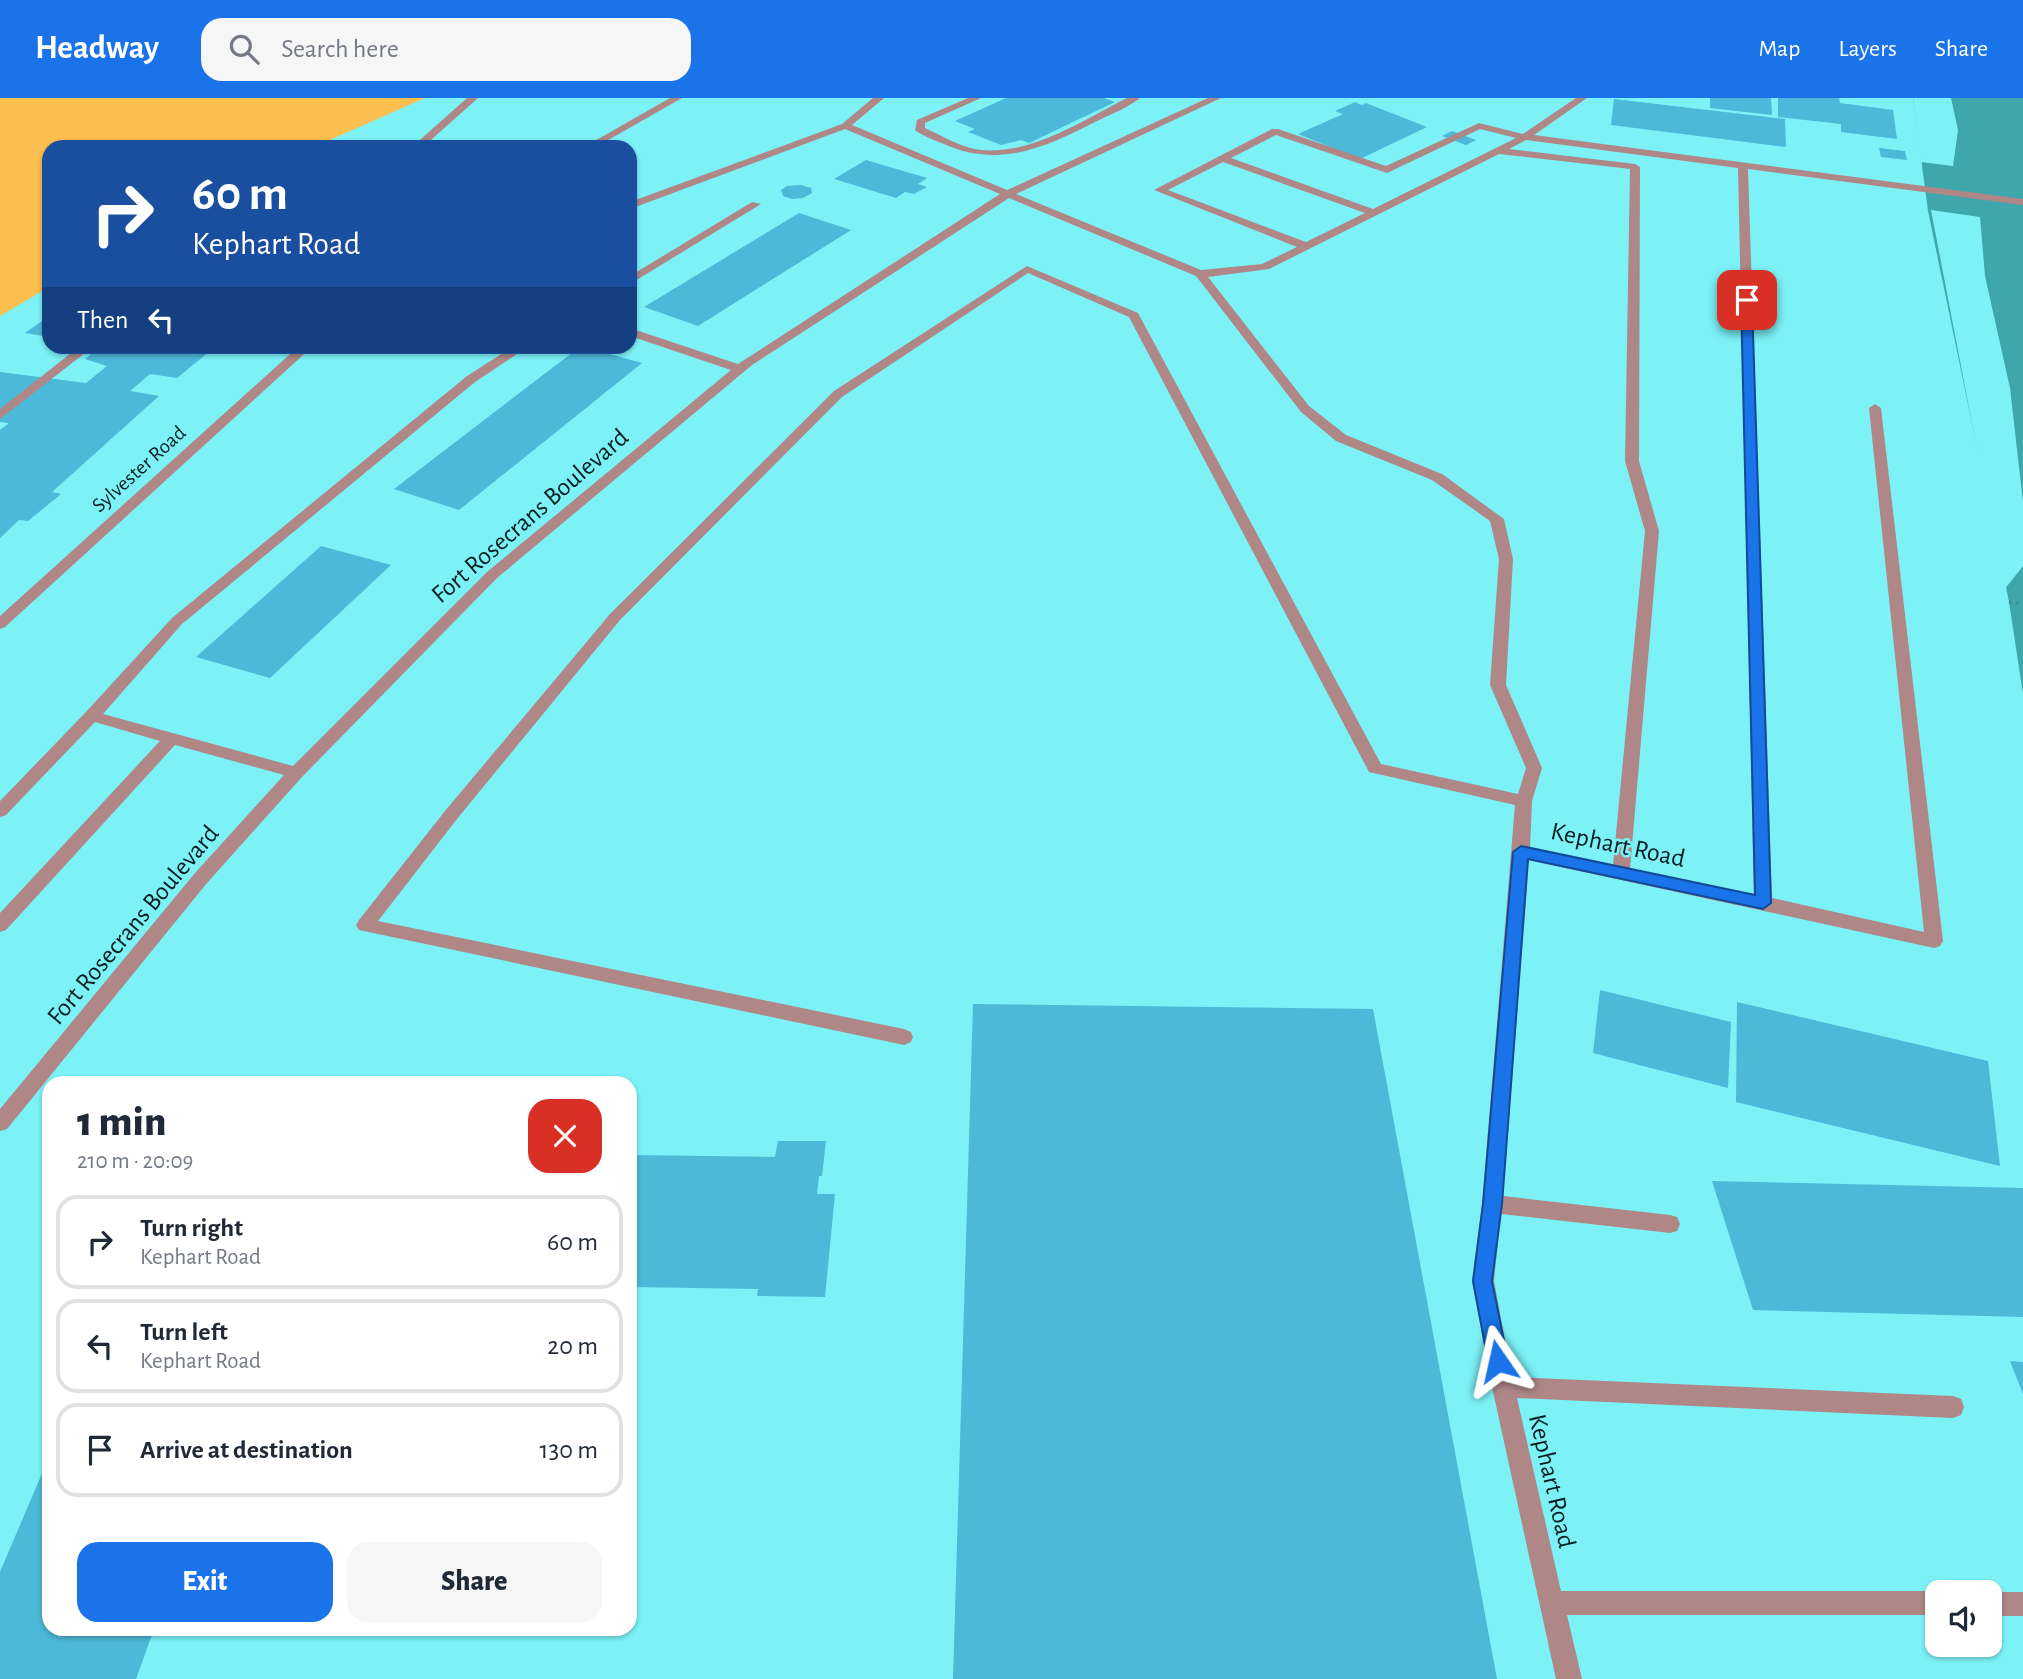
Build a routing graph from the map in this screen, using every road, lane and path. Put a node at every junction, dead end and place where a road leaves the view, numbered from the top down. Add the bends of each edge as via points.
1 (473, 98) edge
2 (677, 98) edge
3 (879, 98) edge
4 (976, 98) edge
5 (1135, 98) edge
6 (1216, 98) edge
7 (1582, 98) edge
8 (845, 126) junction
9 (1525, 137) junction
10 (425, 140) edge
11 (602, 140) edge
12 (1500, 151) junction
13 (1222, 158) junction
14 (1743, 167) junction
15 (1009, 193) junction
16 (2023, 202) edge
17 (637, 203) edge
18 (756, 204) dead end
19 (1375, 213) junction
20 (1306, 246) junction
21 (1200, 274) junction
22 (637, 277) edge
23 (637, 334) edge
24 (78, 354) edge
25 (298, 354) edge
26 (510, 354) edge
27 (740, 369) junction
28 (1875, 408) dead end
29 (0, 415) edge
30 (2009, 601) dead end
31 (2023, 604) edge
32 (0, 624) edge
33 (92, 716) junction
34 (172, 738) junction
35 (296, 773) junction
36 (1524, 801) junction
37 (0, 811) edge
38 (1521, 852) junction
39 (1621, 872) junction
40 (1763, 903) junction
41 (0, 925) edge
42 (904, 1037) dead end
43 (0, 1123) edge
44 (1492, 1204) junction
45 (1670, 1224) dead end
46 (1503, 1387) junction
47 (1953, 1407) dead end
48 (1554, 1603) junction
49 (1925, 1604) edge
50 (2002, 1604) edge
51 (2023, 1604) edge
52 (1569, 1679) edge

1 - 10 street
2 - 11 street
3 - 8 street
4 - 5 street via 920,122 920,130 977,153 1000,154 1030,147
6 - 15 street, Fort Rosecrans Boulevard
7 - 9 street
8 - 15 street
8 - 17 street
9 - 12 street
9 - 13 street via 1479,126 1387,170 1275,131
9 - 14 street
12 - 19 street
12 - 39 street via 1635,167 1632,461 1652,531
13 - 19 street
13 - 20 street via 1159,190
14 - 16 street
14 - 40 street
15 - 21 street
15 - 27 street, Fort Rosecrans Boulevard
18 - 22 street
19 - 20 street
20 - 21 street via 1265,267
21 - 36 street via 1305,409 1341,438 1437,477 1497,519 1506,559 1498,685 1534,768
23 - 27 street
24 - 29 street
25 - 32 street, Sylvester Road
26 - 33 street via 471,379 177,621
27 - 35 street, Fort Rosecrans Boulevard via 492,575
28 - 40 street, Kephart Road via 1934,941
30 - 31 path
33 - 34 street
33 - 37 street
34 - 35 street
34 - 41 street
35 - 43 street, Fort Rosecrans Boulevard via 201,878
36 - 38 street
36 - 42 street via 1375,768 1134,315 1027,269 838,394 615,617 365,925
38 - 39 street, Kephart Road
38 - 44 street, Kephart Road
39 - 40 street, Kephart Road
44 - 45 street
44 - 46 street, Kephart Road via 1483,1281
46 - 47 street
46 - 48 street, Kephart Road
48 - 49 street
48 - 52 street, Kephart Road
50 - 51 street

